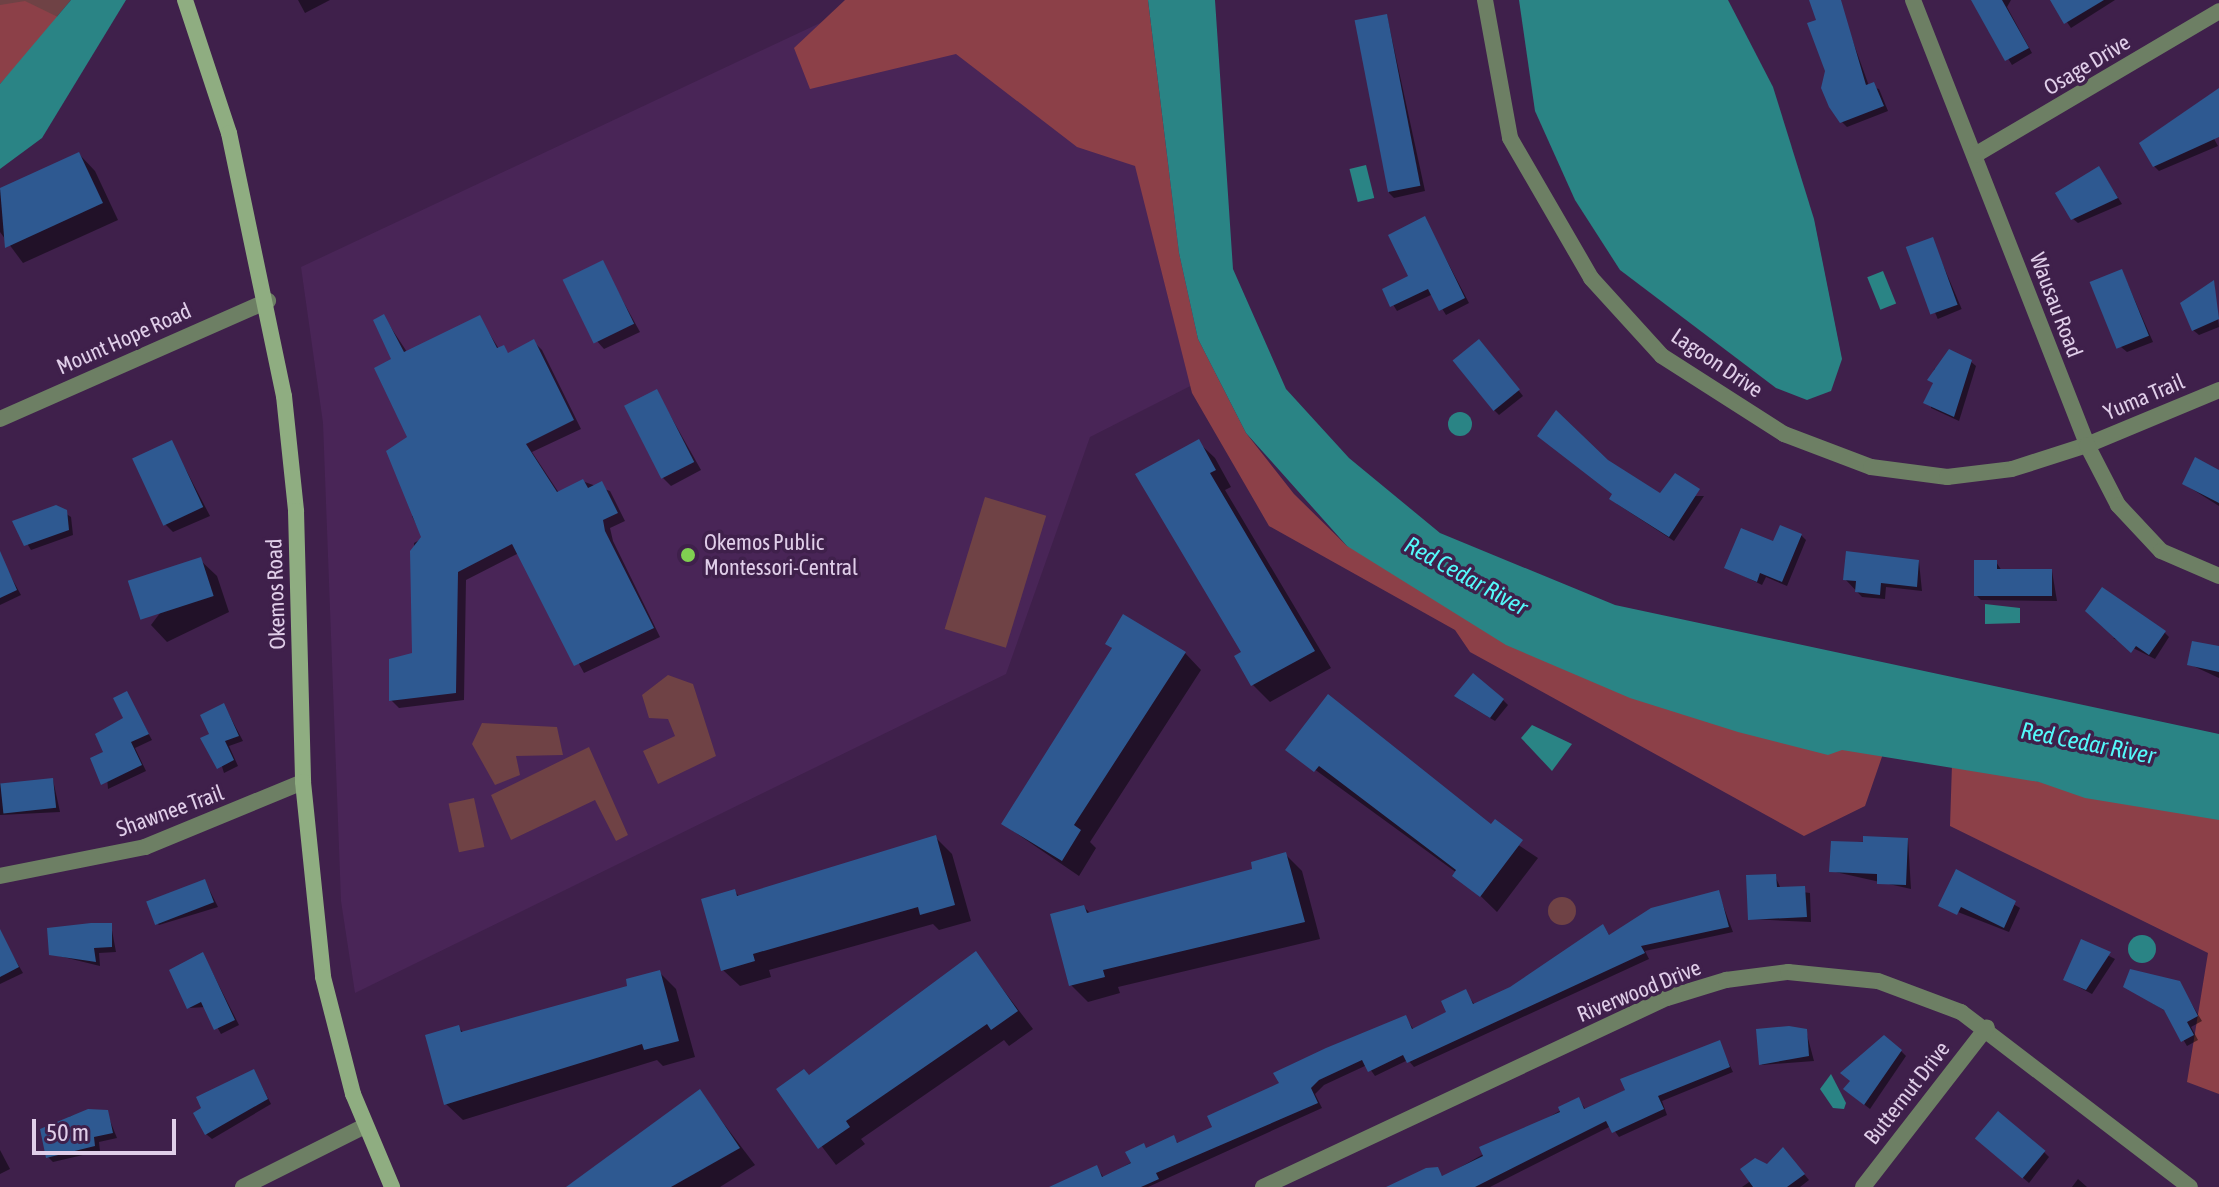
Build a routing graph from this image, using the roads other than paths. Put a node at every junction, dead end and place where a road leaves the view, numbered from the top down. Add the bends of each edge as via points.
1 (185, 0) edge
2 (1485, 0) edge
3 (1913, 0) edge
4 (2219, 11) edge
5 (1975, 155) junction
6 (268, 301) junction
7 (2219, 390) edge
8 (0, 419) edge
9 (2087, 445) junction
10 (2219, 576) edge
11 (303, 782) junction
12 (0, 876) edge
13 (1987, 1027) junction
14 (365, 1126) junction
15 (243, 1187) edge
16 (392, 1187) edge
17 (1263, 1187) edge
18 (1863, 1187) edge
19 (2190, 1187) edge

1 - 6 main road, Okemos Road via 229,133
2 - 9 street, Lagoon Drive via 1510,138 1591,278 1662,356 1784,434 1871,467 1947,477 2012,469
3 - 5 street, Wausau Road
4 - 5 street, Osage Drive
5 - 9 street, Wausau Road
6 - 8 street, Mount Hope Road
6 - 11 main road, Okemos Road via 296,511
7 - 9 street, Yuma Trail
9 - 10 street, Wausau Road via 2135,527 2161,551
11 - 12 street, Shawnee Trail via 145,847
11 - 14 main road, Okemos Road via 323,977
13 - 17 street, Riverwood Drive via 1934,999 1863,978 1788,972 1726,980 1667,998
13 - 18 street, Butternut Drive
13 - 19 street, Riverwood Drive
14 - 15 street
14 - 16 main road, Okemos Road

